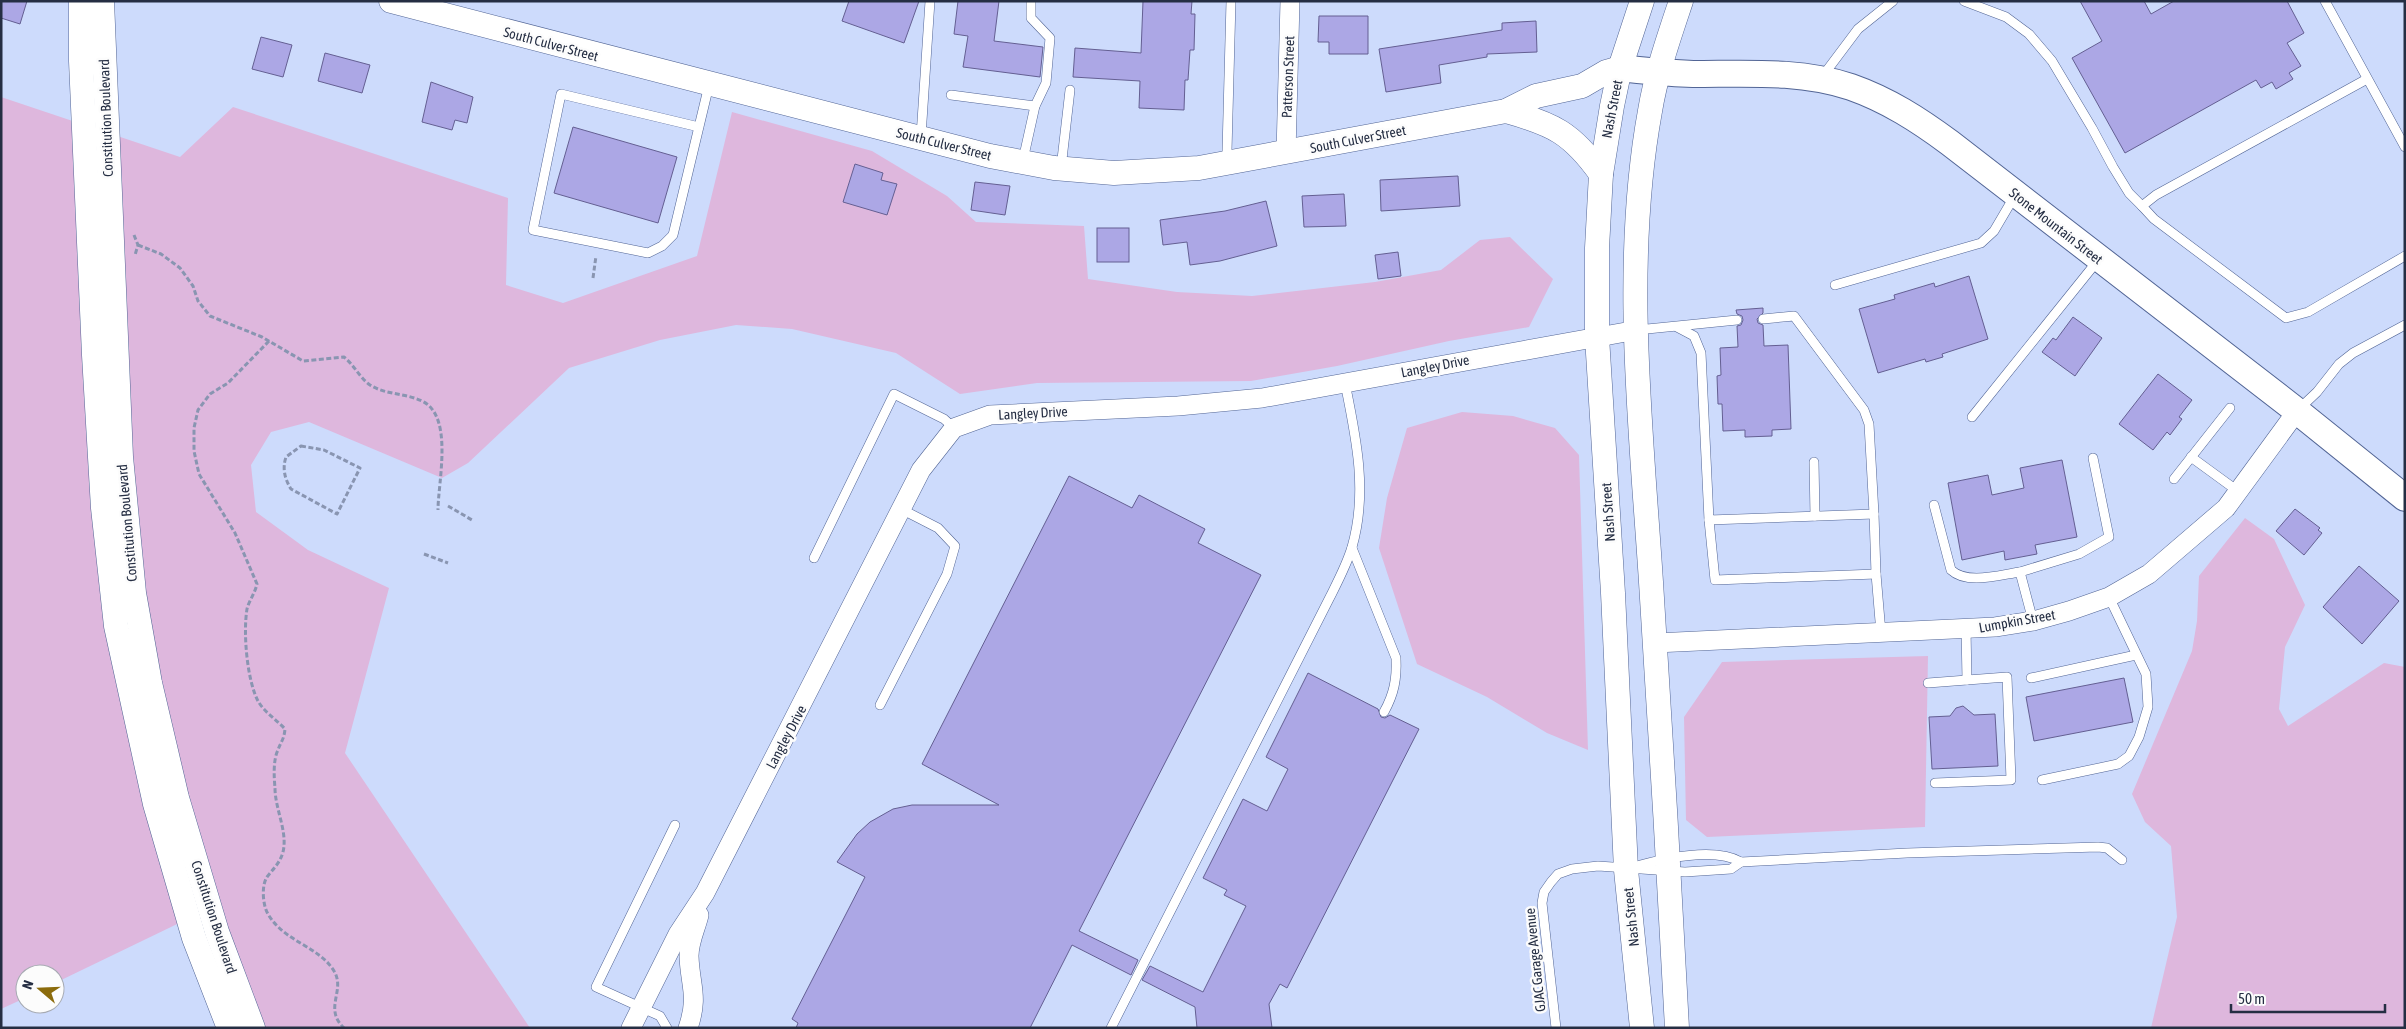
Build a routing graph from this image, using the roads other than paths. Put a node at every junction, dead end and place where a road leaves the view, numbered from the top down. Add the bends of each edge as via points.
1 (81, 1) edge
2 (102, 1) edge
3 (391, 1) edge
4 (930, 1) edge
5 (1032, 1) edge
6 (1231, 1) edge
7 (1290, 1) edge
8 (1642, 1) edge
9 (1682, 1) edge
10 (1893, 1) edge
11 (1964, 1) edge
12 (2325, 1) edge
13 (1882, 4) edge
14 (1620, 68) junction
15 (1659, 72) junction
16 (2367, 79) junction
17 (1821, 80) junction
18 (709, 82) junction
19 (1070, 90) dead end
20 (951, 95) dead end
21 (1035, 106) junction
22 (1506, 111) junction
23 (699, 127) junction
24 (920, 138) junction
25 (2405, 147) edge
26 (1286, 152) junction
27 (1022, 163) junction
28 (1229, 163) junction
29 (1061, 169) junction
30 (1601, 174) junction
31 (2016, 194) junction
32 (2142, 206) junction
33 (2405, 256) edge
34 (2099, 259) junction
35 (1834, 285) dead end
36 (1763, 319) dead end
37 (1737, 320) dead end
38 (2405, 325) edge
39 (1677, 327) junction
40 (1637, 330) junction
41 (1597, 337) junction
42 (1345, 383) junction
43 (2230, 408) dead end
44 (2297, 410) junction
45 (1972, 417) dead end
46 (954, 428) junction
47 (2191, 457) junction
48 (2093, 458) dead end
49 (1814, 462) dead end
50 (2174, 479) dead end
51 (2239, 492) junction
52 (2405, 498) edge
53 (1934, 505) dead end
54 (901, 510) junction
55 (1874, 514) junction
56 (1815, 516) junction
57 (1709, 520) junction
58 (1352, 548) junction
59 (814, 558) dead end
60 (2020, 572) junction
61 (1876, 574) junction
62 (2109, 598) junction
63 (2033, 621) junction
64 (1966, 629) junction
65 (1882, 633) junction
66 (1655, 642) junction
67 (2136, 655) junction
68 (2031, 678) dead end
69 (1967, 680) junction
70 (1928, 682) dead end
71 (880, 705) dead end
72 (1384, 712) dead end
73 (2042, 780) dead end
74 (1934, 783) dead end
75 (675, 825) dead end
76 (2122, 860) dead end
77 (1741, 862) junction
78 (1667, 865) junction
79 (1626, 870) junction
80 (706, 893) junction
81 (641, 1008) junction
82 (229, 1028) edge
83 (253, 1028) edge
84 (631, 1028) edge
85 (667, 1028) edge
86 (688, 1028) edge
87 (1111, 1028) edge
88 (1556, 1028) edge
89 (1642, 1028) edge
90 (1677, 1028) edge

1 - 82 street, Constitution Boulevard via 94,355 103,508 116,626 157,812 194,938
2 - 83 street, Constitution Boulevard via 121,457 134,593 150,683 178,798 217,932
3 - 18 street, South Culver Street
4 - 24 lane
5 - 21 lane via 1031,18 1050,38 1046,83
6 - 28 lane
7 - 26 street, Patterson Street
8 - 14 street, Nash Street
9 - 15 street
10 - 13 lane
11 - 32 lane via 2006,17 2030,34 2052,61 2129,193
12 - 16 lane
13 - 17 lane via 1858,28
14 - 15 main road, Stone Mountain Street
14 - 22 street via 1582,86 1536,96
14 - 30 street, Nash Street
15 - 17 main road, Stone Mountain Street via 1779,74
15 - 40 street via 1650,108 1640,189
16 - 25 lane
16 - 32 lane via 2156,195
17 - 31 main road, Stone Mountain Street via 1886,101 1918,120
18 - 23 lane
18 - 24 street, South Culver Street
19 - 29 lane
20 - 21 lane
21 - 27 lane
22 - 26 street, South Culver Street
22 - 30 street via 1555,127 1582,148
23 - 23 lane via 673,235 662,246 648,252 533,230 561,94
24 - 27 street, South Culver Street
26 - 28 street, South Culver Street
27 - 29 street, South Culver Street
28 - 29 street, South Culver Street via 1114,173
30 - 41 street, Nash Street
31 - 34 main road, Stone Mountain Street
31 - 35 lane via 1994,231 1981,243
32 - 33 lane via 2154,219 2286,318 2308,312
34 - 44 main road, Stone Mountain Street
34 - 45 lane
36 - 55 lane via 1794,316 1864,410 1869,424
37 - 39 lane
38 - 44 lane via 2339,364 2317,392
39 - 40 lane
39 - 57 lane via 1694,336 1701,353
40 - 41 street, Langley Drive
40 - 66 street
41 - 42 street, Langley Drive
41 - 79 street, Nash Street
42 - 46 street, Langley Drive via 1262,398 1178,406 990,415
42 - 58 lane via 1360,473 1360,499
43 - 47 lane
44 - 51 street, Lumpkin Street
44 - 52 main road, Stone Mountain Street
46 - 54 street, Langley Drive via 932,454
46 - 59 lane via 944,419 894,394
47 - 50 lane
47 - 51 lane
48 - 60 lane via 2109,538 2079,554
49 - 56 lane
51 - 62 street, Lumpkin Street via 2226,508 2149,574
53 - 60 lane via 1951,570 1958,576 1968,578
54 - 71 lane via 938,528 955,546 947,574
54 - 80 street, Langley Drive
55 - 56 lane
55 - 61 lane
56 - 57 lane
57 - 61 lane via 1715,580
58 - 72 lane via 1396,658 1393,695
58 - 87 lane
60 - 63 lane
61 - 65 lane
62 - 63 street, Lumpkin Street
62 - 67 lane
63 - 64 street, Lumpkin Street
64 - 65 street, Lumpkin Street
64 - 69 lane
65 - 66 street, Lumpkin Street
66 - 78 street
67 - 68 lane
67 - 73 lane via 2146,674 2148,707 2129,756 2118,764
69 - 70 lane
69 - 74 lane via 2008,678 2011,780
75 - 81 lane via 596,987
76 - 77 lane via 2107,848 2098,847
77 - 78 lane via 1730,856
77 - 78 lane via 1731,869
78 - 79 lane, GJAC Garage Avenue
78 - 79 lane
78 - 90 street
79 - 88 lane, GJAC Garage Avenue via 1598,866 1572,869 1558,874 1544,892 1542,903
79 - 89 street, Nash Street
80 - 81 street, Langley Drive via 678,934
80 - 86 street, Langley Drive via 689,954 695,996
81 - 84 street, Langley Drive
81 - 85 lane via 660,1016

